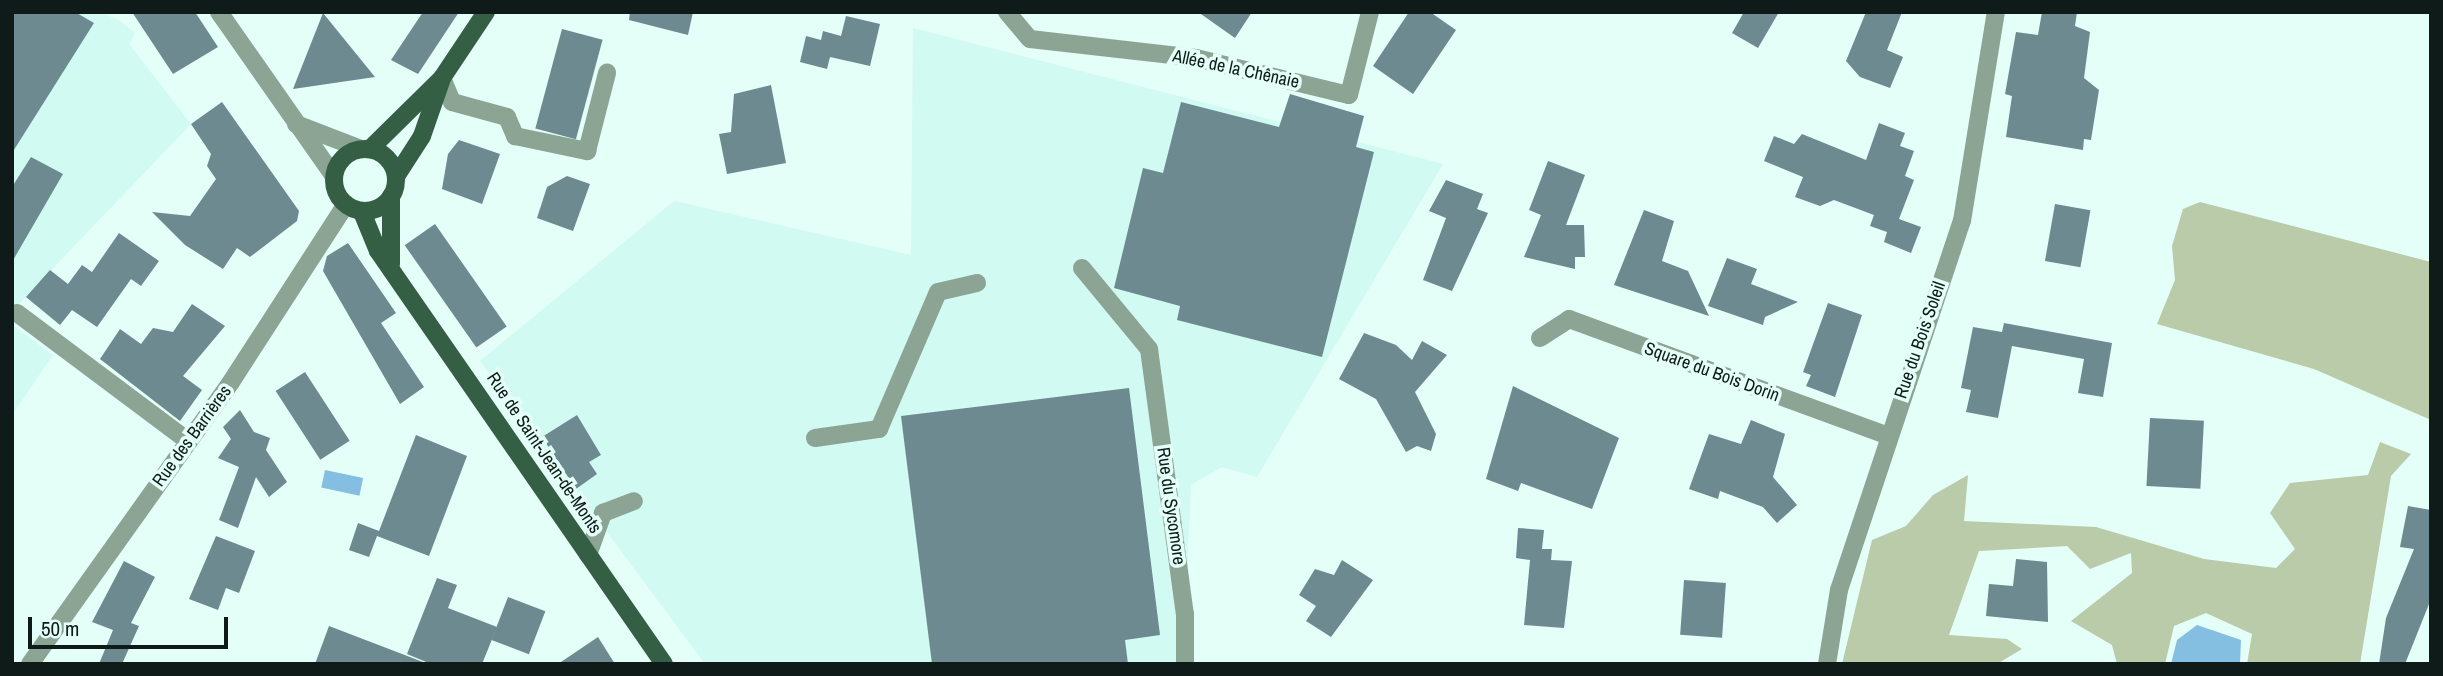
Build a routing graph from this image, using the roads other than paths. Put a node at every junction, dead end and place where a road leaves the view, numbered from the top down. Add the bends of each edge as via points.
1 (219, 12) edge
2 (486, 12) edge
3 (1007, 12) edge
4 (1370, 12) edge
5 (1996, 12) edge
6 (607, 73) dead end
7 (442, 78) junction
8 (296, 124) junction
9 (365, 149) junction
10 (397, 175) junction
11 (334, 176) junction
12 (391, 196) junction
13 (354, 208) junction
14 (391, 264) junction
15 (1082, 268) dead end
16 (977, 282) dead end
17 (17, 313) dead end
18 (1540, 338) dead end
19 (1886, 435) junction
20 (816, 438) dead end
21 (188, 441) junction
22 (634, 501) dead end
23 (588, 555) junction
24 (30, 664) edge
25 (664, 664) edge
26 (1185, 664) edge
27 (1827, 664) edge

1 - 8 street
2 - 7 main road
3 - 4 street, Allée de la Chênaie via 1030,39 1196,58 1349,94
5 - 19 street, Rue du Bois Soleil via 1962,221
6 - 7 street via 587,152 515,136 507,117 452,102
7 - 9 main road
7 - 10 main road via 422,136
8 - 9 street
8 - 11 street
9 - 10 main road via 383,154
9 - 11 main road via 348,153
10 - 12 main road
11 - 13 main road
12 - 13 main road via 382,207
12 - 14 main road
13 - 14 main road, Rue de Saint-Jean-de-Monts via 378,251
13 - 21 street, Rue des Barrières
14 - 23 main road, Rue de Saint-Jean-de-Monts
15 - 26 street, Rue du Sycomore via 1149,349 1185,614
16 - 20 street via 938,292 879,429
17 - 21 street
18 - 19 street, Square du Bois Dorin via 1569,319
19 - 27 street, Rue du Bois Soleil via 1839,590
21 - 24 street, Rue des Barrières
22 - 23 street via 603,513
23 - 25 main road, Rue de Saint-Jean-de-Monts

